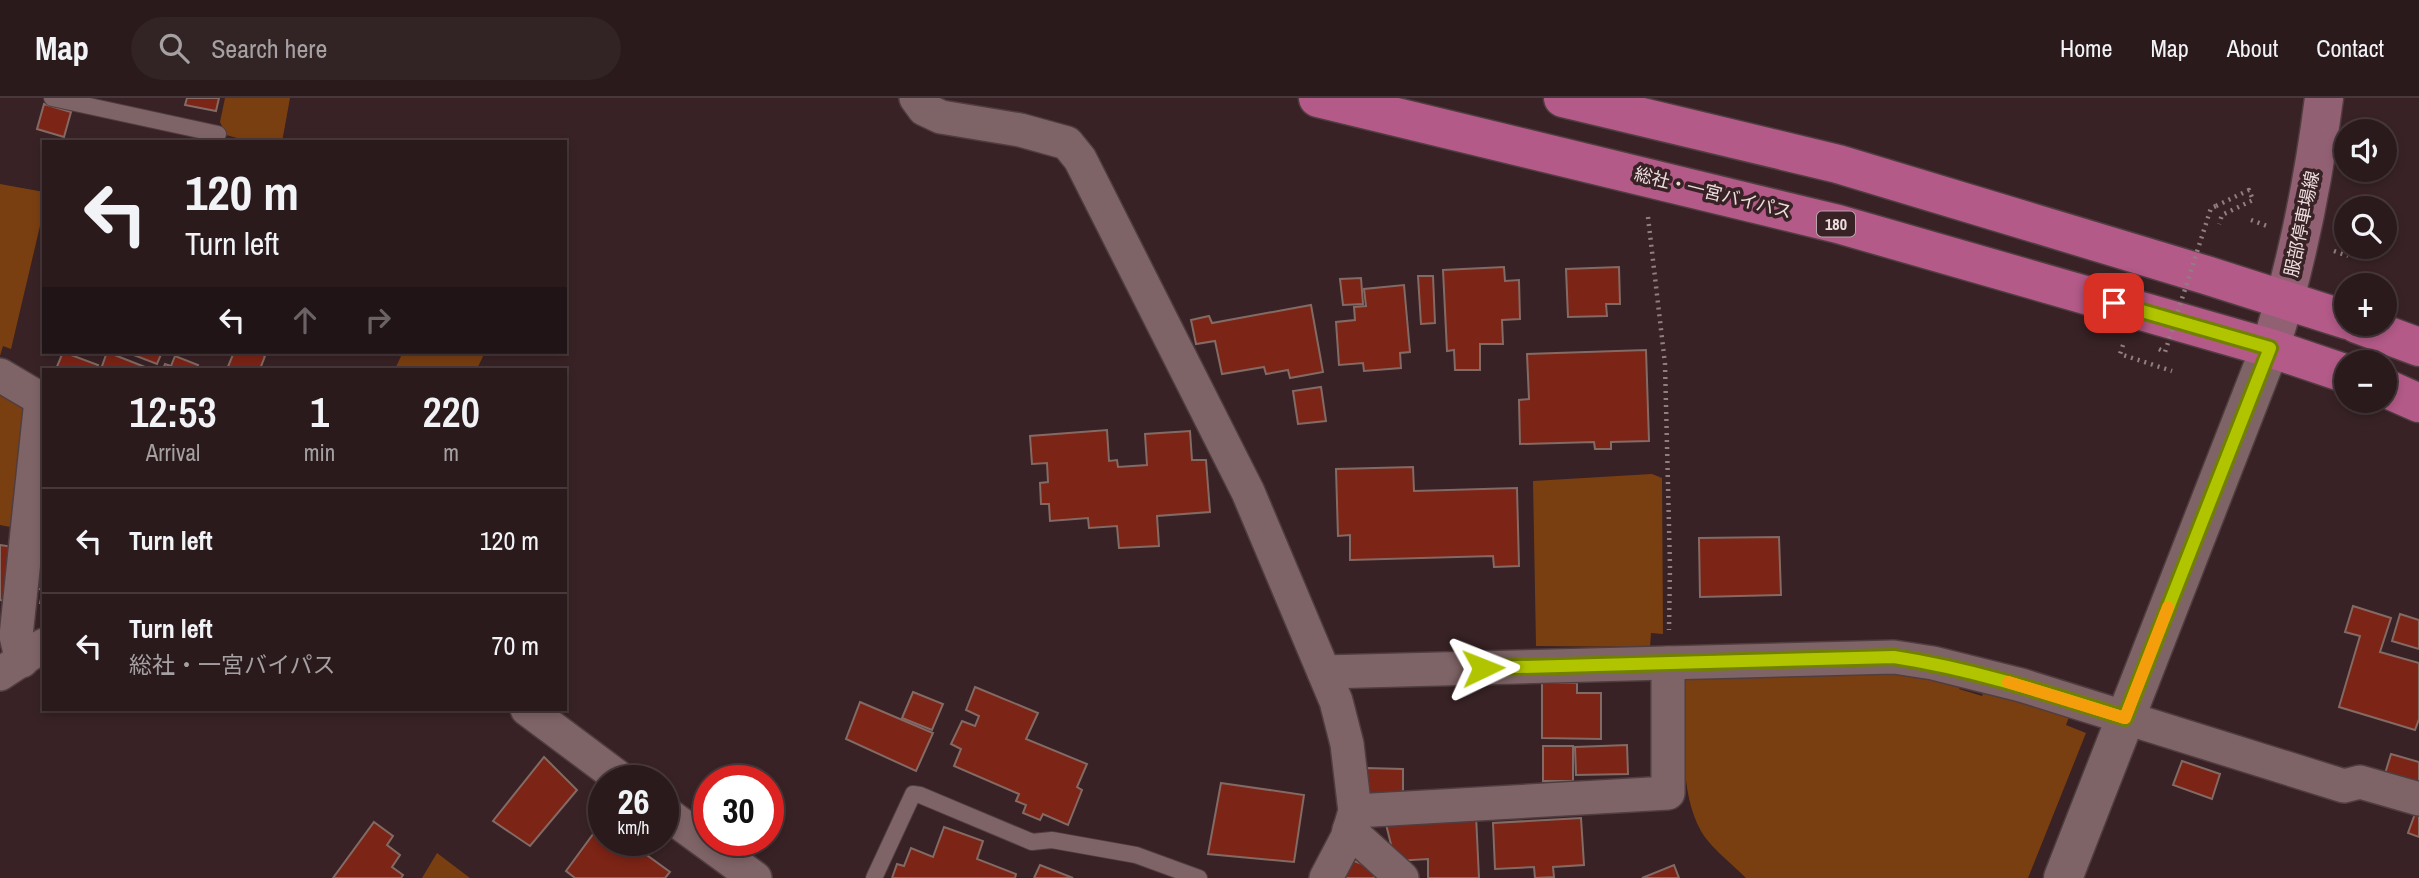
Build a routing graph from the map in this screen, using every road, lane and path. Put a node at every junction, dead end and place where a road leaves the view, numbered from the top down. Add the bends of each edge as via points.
1 (52, 98) edge
2 (916, 98) edge
3 (1318, 98) edge
4 (1563, 98) edge
5 (2324, 98) edge
6 (218, 134) dead end
7 (1644, 176) junction
8 (2218, 224) dead end
9 (2286, 300) junction
10 (2334, 316) edge
11 (2389, 336) edge
12 (2419, 347) edge
13 (2270, 348) junction
14 (2159, 349) dead end
15 (2124, 356) dead end
16 (2334, 370) edge
17 (2172, 371) dead end
18 (0, 375) edge
19 (2397, 393) edge
20 (42, 399) edge
21 (2419, 403) edge
22 (42, 409) edge
23 (22, 660) edge
24 (1668, 663) junction
25 (1324, 672) junction
26 (530, 711) edge
27 (2125, 718) junction
28 (602, 765) edge
29 (2419, 799) edge
30 (1352, 820) junction
31 (679, 823) edge
32 (755, 878) edge
33 (874, 878) edge
34 (1199, 878) edge
35 (1326, 878) edge
36 (1402, 878) edge
37 (2063, 878) edge

1 - 6 lane
2 - 25 street via 924,109 941,117 1067,143 1080,159 1248,492
3 - 7 highway, 総社・一宮バイパス / 180
4 - 9 highway via 1838,164
5 - 9 main road, 服部停車場線 via 2313,180
7 - 13 highway, 総社・一宮バイパス / 180 via 1838,224
7 - 24 path via 1665,364
8 - 14 path, bridge via 2222,215 2253,200 2249,190 2211,208 2165,352
9 - 10 highway
9 - 13 main road, 服部停車場線
11 - 12 highway
13 - 16 highway, 総社・一宮バイパス / 180
13 - 27 street
15 - 17 path
18 - 20 street
19 - 21 highway
22 - 23 street via 16,636
24 - 25 street
24 - 27 street via 1894,657 2021,685
24 - 30 street via 1668,793
25 - 30 street via 1348,744
26 - 28 street
27 - 29 street via 2344,786 2360,782
27 - 37 street
30 - 35 street
30 - 36 street
31 - 32 street
33 - 34 lane via 913,794 1032,842 1052,840 1136,855

